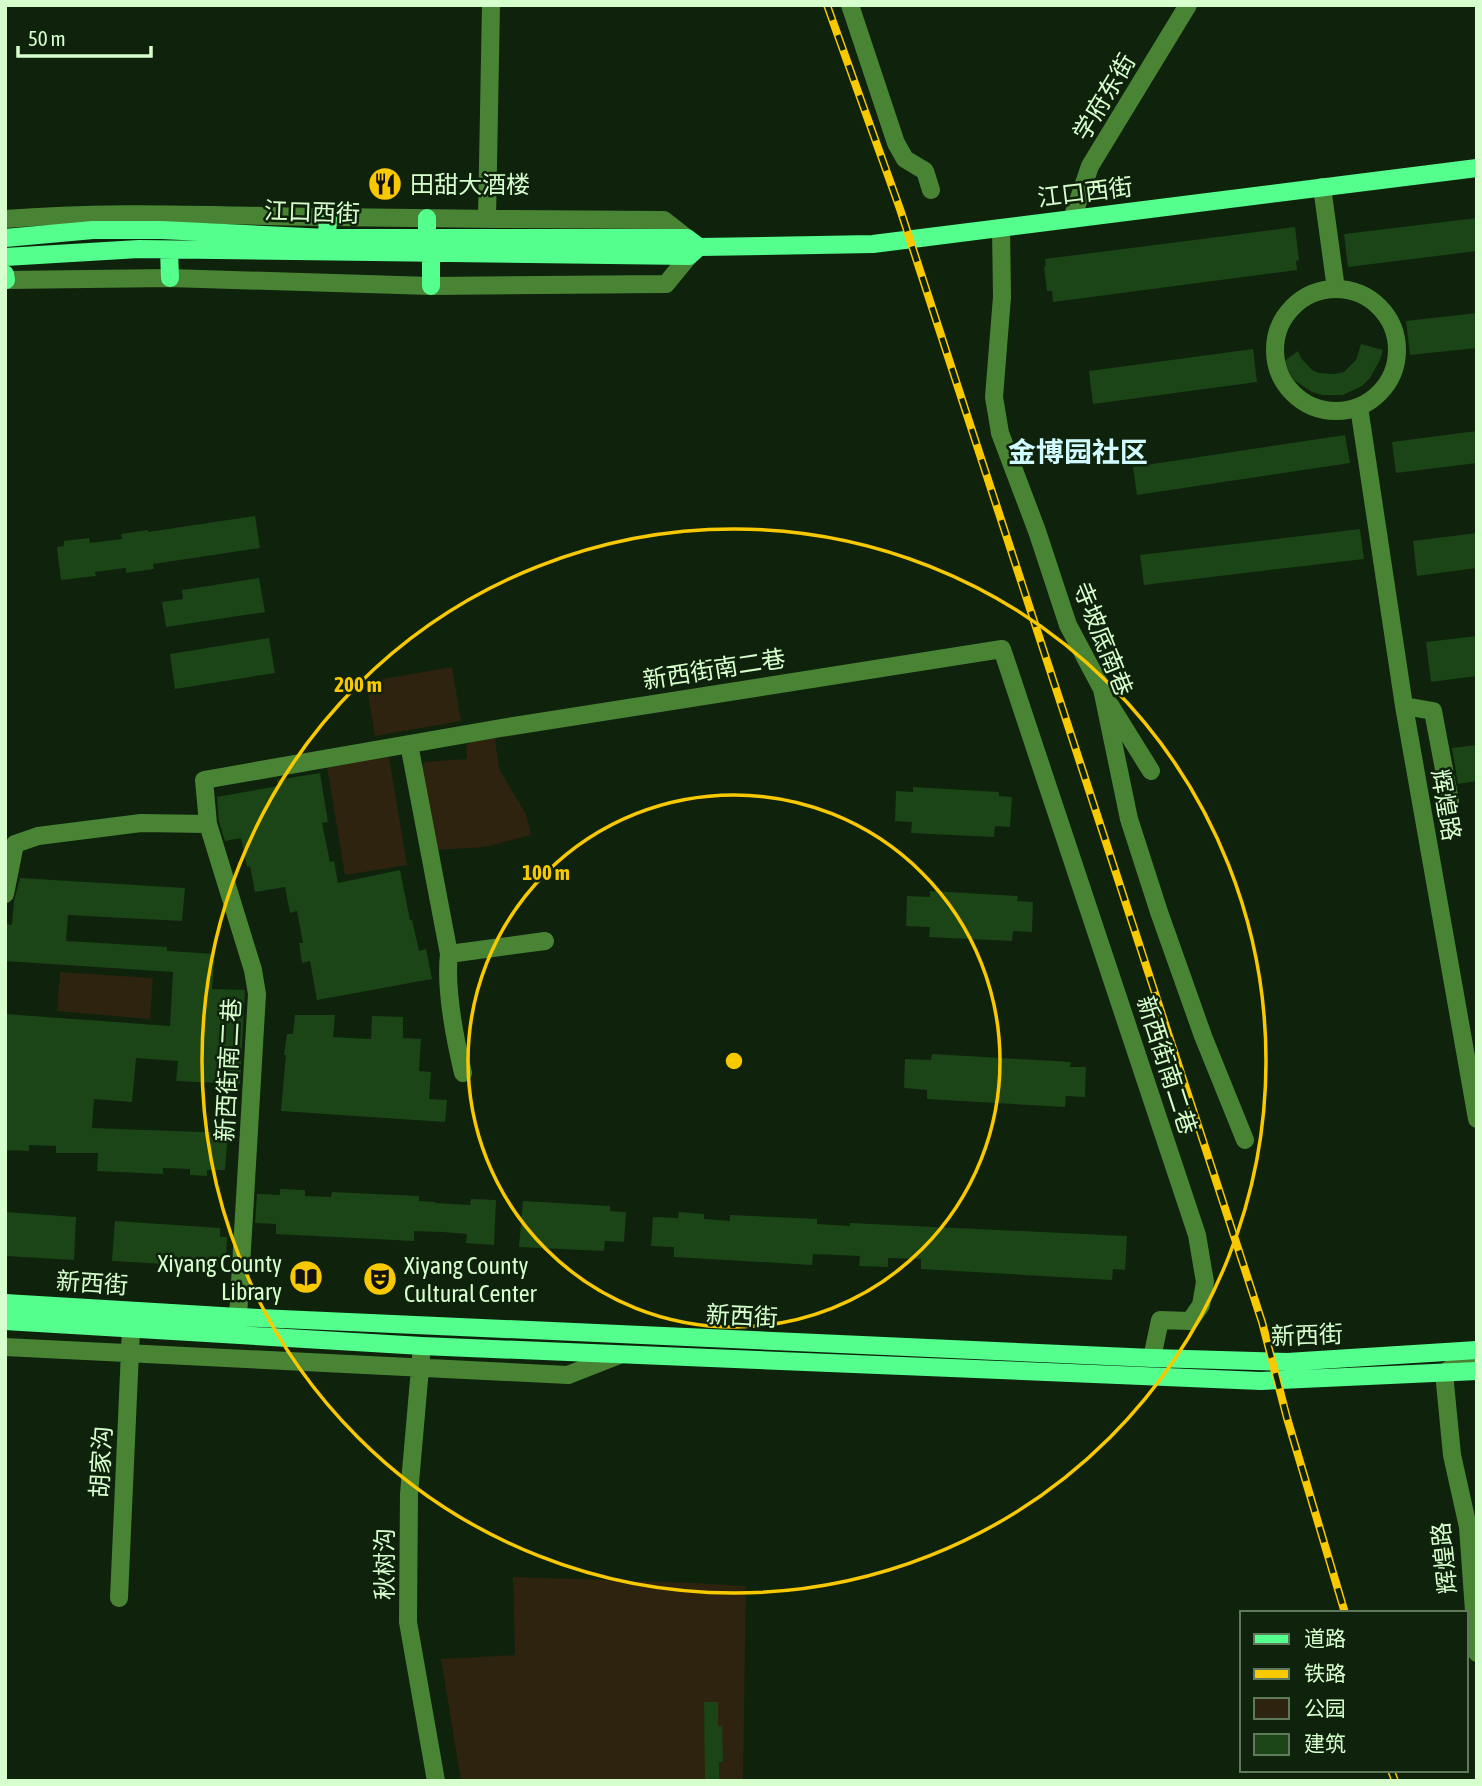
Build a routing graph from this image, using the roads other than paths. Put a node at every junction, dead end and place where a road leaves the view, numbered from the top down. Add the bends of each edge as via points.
1 (491, 5) edge
2 (850, 5) edge
3 (1188, 5) edge
4 (1477, 168) edge
5 (1322, 187) junction
6 (931, 190) dead end
7 (328, 218) junction
8 (427, 218) junction
9 (487, 218) junction
10 (5, 219) edge
11 (1072, 219) junction
12 (162, 222) junction
13 (1001, 228) junction
14 (5, 238) edge
15 (327, 238) junction
16 (429, 246) junction
17 (692, 247) junction
18 (169, 250) junction
19 (5, 257) edge
20 (6, 278) edge
21 (170, 278) junction
22 (431, 286) junction
23 (1336, 289) junction
24 (1359, 407) junction
25 (1102, 689) junction
26 (1404, 706) junction
27 (409, 744) junction
28 (1151, 771) dead end
29 (1450, 801) dead end
30 (208, 824) junction
31 (5, 894) edge
32 (545, 941) dead end
33 (449, 954) junction
34 (463, 1073) dead end
35 (1477, 1119) edge
36 (1245, 1140) dead end
37 (5, 1303) edge
38 (238, 1317) junction
39 (5, 1321) edge
40 (131, 1329) junction
41 (422, 1346) junction
42 (5, 1347) edge
43 (1477, 1351) edge
44 (130, 1353) junction
45 (619, 1355) junction
46 (1152, 1358) junction
47 (420, 1367) junction
48 (1477, 1371) edge
49 (1444, 1373) junction
50 (119, 1598) dead end
51 (1477, 1653) edge
52 (436, 1781) edge

1 - 9 street
2 - 6 street via 896,143 905,159 925,171
3 - 11 street, 学府东街 via 1090,166
4 - 5 main road, 江口西街
5 - 11 main road, 江口西街
5 - 23 street
7 - 8 street
7 - 12 street
7 - 15 main road
8 - 9 street
8 - 16 main road
9 - 17 street via 664,220
10 - 12 street via 62,214
11 - 13 main road, 江口西街
12 - 14 main road, 江口西街
12 - 15 main road, 江口西街
13 - 17 main road, 江口西街 via 873,244
13 - 25 street, 寺坡底南巷 via 1002,297 994,397 1000,433 1068,625
15 - 16 main road, 江口西街
16 - 17 main road, 江口西街
16 - 18 main road, 江口西街
16 - 22 main road
17 - 22 street via 666,284
18 - 19 main road, 江口西街
18 - 21 main road
20 - 21 street
21 - 22 street
23 - 24 street via 1360,294 1381,309 1397,344 1389,382
23 - 24 street via 1301,300 1284,317 1276,339 1276,364 1288,388 1308,405 1334,411
24 - 26 street, 辉煌路
25 - 28 street
25 - 36 street, 寺坡底南巷 via 1129,820 1203,1036
26 - 29 street via 1433,711
26 - 35 street, 辉煌路
27 - 30 street, 新西街南二巷 via 204,780
27 - 33 street
27 - 46 street, 新西街南二巷 via 1002,649 1197,1235 1205,1282 1201,1305 1190,1321 1160,1320
30 - 31 street via 141,823 38,836 15,844
30 - 38 street, 新西街南二巷 via 257,994
32 - 33 street
33 - 34 street via 447,972
37 - 38 main road, 新西街
38 - 46 main road, 新西街
39 - 40 main road, 新西街
40 - 41 main road, 新西街
40 - 44 street, 胡家沟
41 - 45 main road, 新西街
41 - 47 street, 秋树沟
42 - 44 street
43 - 46 main road, 新西街 via 1287,1362
43 - 49 street
44 - 47 street
44 - 50 street, 胡家沟
45 - 47 street via 568,1375
45 - 49 main road, 新西街 via 1261,1381
47 - 52 street, 秋树沟 via 409,1493 408,1622
48 - 49 main road, 新西街
49 - 51 street, 辉煌路 via 1452,1455 1468,1527

